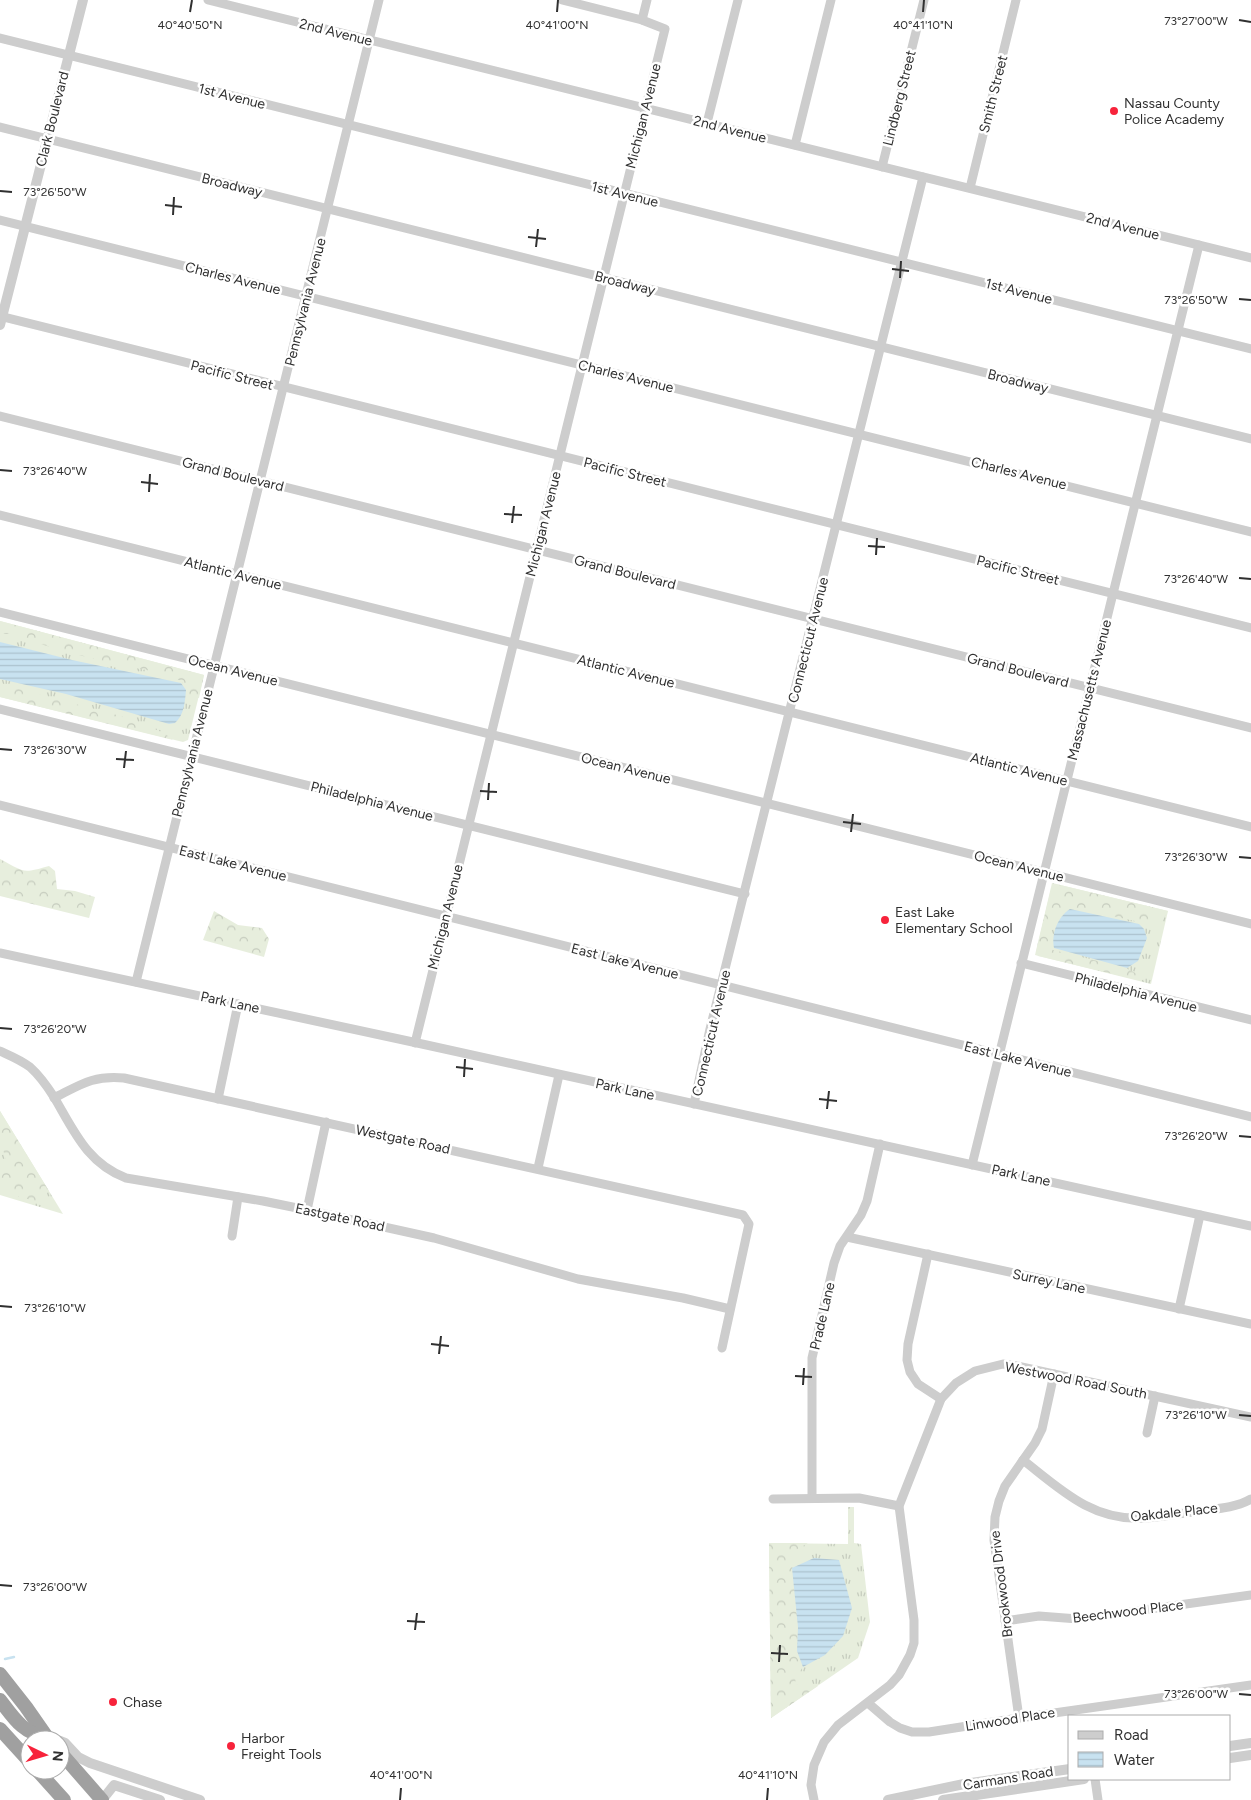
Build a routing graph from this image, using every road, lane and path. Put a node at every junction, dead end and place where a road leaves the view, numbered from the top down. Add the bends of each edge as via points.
1 (83, 0) edge
2 (208, 0) edge
3 (379, 0) edge
4 (562, 0) edge
5 (647, 0) edge
6 (738, 0) edge
7 (831, 0) edge
8 (924, 0) edge
9 (1016, 0) edge
10 (642, 20) junction
11 (0, 38) edge
12 (369, 40) junction
13 (69, 55) junction
14 (645, 108) junction
15 (707, 123) junction
16 (348, 125) junction
17 (0, 127) edge
18 (47, 139) junction
19 (794, 145) junction
20 (882, 166) junction
21 (922, 177) junction
22 (970, 188) junction
23 (624, 193) junction
24 (327, 209) junction
25 (0, 220) edge
26 (25, 226) junction
27 (1199, 245) junction
28 (1251, 258) edge
29 (901, 262) junction
30 (604, 278) junction
31 (306, 296) junction
32 (1, 319) edge
33 (1178, 331) junction
34 (881, 346) junction
35 (1251, 349) edge
36 (583, 365) junction
37 (284, 387) junction
38 (1157, 415) junction
39 (0, 416) edge
40 (859, 434) junction
41 (1251, 439) edge
42 (560, 456) junction
43 (260, 481) junction
44 (1135, 503) junction
45 (0, 515) edge
46 (836, 525) junction
47 (1251, 532) edge
48 (536, 550) junction
49 (237, 574) junction
50 (1113, 594) junction
51 (0, 612) edge
52 (813, 619) junction
53 (1251, 628) edge
54 (513, 643) junction
55 (214, 665) junction
56 (1090, 688) junction
57 (0, 709) edge
58 (790, 712) junction
59 (1251, 728) edge
60 (490, 734) junction
61 (191, 756) junction
62 (1066, 781) junction
63 (768, 803) junction
64 (0, 805) edge
65 (468, 825) junction
66 (1251, 827) edge
67 (169, 847) junction
68 (1044, 872) junction
69 (745, 894) junction
70 (445, 916) junction
71 (1251, 924) edge
72 (0, 953) edge
73 (1022, 963) junction
74 (136, 982) junction
75 (722, 985) junction
76 (238, 1004) junction
77 (1251, 1020) edge
78 (415, 1043) junction
79 (0, 1052) edge
80 (999, 1054) junction
81 (559, 1075) junction
82 (54, 1098) junction
83 (218, 1098) junction
84 (694, 1104) junction
85 (1251, 1117) edge
86 (326, 1122) junction
87 (880, 1144) junction
88 (972, 1164) junction
89 (538, 1168) junction
90 (238, 1197) junction
91 (307, 1210) junction
92 (1200, 1215) junction
93 (1251, 1225) edge
94 (232, 1236) dead end
95 (847, 1236) junction
96 (928, 1254) junction
97 (730, 1309) junction
98 (1179, 1309) junction
99 (1251, 1324) edge
100 (722, 1348) dead end
101 (1054, 1374) junction
102 (1155, 1396) junction
103 (942, 1399) junction
104 (1251, 1417) edge
105 (1147, 1433) dead end
106 (1023, 1460) junction
107 (812, 1498) junction
108 (773, 1499) dead end
109 (1251, 1499) edge
110 (899, 1506) junction
111 (1251, 1595) edge
112 (1005, 1621) junction
113 (0, 1674) edge
114 (1251, 1685) edge
115 (0, 1700) edge
116 (868, 1703) junction
117 (1019, 1718) junction
118 (0, 1729) edge
119 (27, 1730) edge
120 (45, 1730) edge
121 (1251, 1743) edge
122 (1231, 1746) edge
123 (70, 1748) edge
124 (20, 1751) edge
125 (1251, 1755) edge
126 (1231, 1758) edge
127 (70, 1763) edge
128 (1068, 1769) edge
129 (46, 1780) edge
130 (1077, 1780) edge
131 (1095, 1780) edge
132 (64, 1800) edge
133 (102, 1800) edge
134 (160, 1800) edge
135 (200, 1800) edge
136 (814, 1800) edge
137 (888, 1800) edge
138 (943, 1800) edge
139 (1098, 1800) edge

1 - 13 street, Clark Boulevard
2 - 12 street, 2nd Avenue
3 - 12 street, Pennsylvania Avenue
4 - 10 street
5 - 10 street
6 - 15 street
7 - 19 street
8 - 20 street, Lindberg Street
9 - 22 street, Smith Street
10 - 14 street, Michigan Avenue via 665,29
11 - 13 street, 1st Avenue
12 - 14 street, 2nd Avenue
12 - 16 street, Pennsylvania Avenue
13 - 16 street, 1st Avenue
13 - 18 street, Clark Boulevard
14 - 15 street, 2nd Avenue
14 - 23 street, Michigan Avenue
15 - 19 street, 2nd Avenue
16 - 23 street, 1st Avenue
16 - 24 street, Pennsylvania Avenue
17 - 18 street, Broadway
18 - 24 street, Broadway
18 - 26 street, Clark Boulevard
19 - 20 street, 2nd Avenue
20 - 21 street, 2nd Avenue
21 - 22 street, 2nd Avenue
21 - 29 street, Connecticut Avenue
22 - 27 street, 2nd Avenue
23 - 29 street, 1st Avenue
23 - 30 street, Michigan Avenue
24 - 30 street, Broadway
24 - 31 street, Pennsylvania Avenue
25 - 26 street, Charles Avenue
26 - 31 street, Charles Avenue
26 - 32 street, Clark Boulevard
27 - 28 street, 2nd Avenue
27 - 33 street, Massachusetts Avenue
29 - 33 street, 1st Avenue
29 - 34 street, Connecticut Avenue
30 - 34 street, Broadway
30 - 36 street, Michigan Avenue
31 - 36 street, Charles Avenue
31 - 37 street, Pennsylvania Avenue
32 - 37 street, Pacific Street
33 - 35 street, 1st Avenue
33 - 38 street, Massachusetts Avenue
34 - 38 street, Broadway
34 - 40 street, Connecticut Avenue
36 - 40 street, Charles Avenue
36 - 42 street, Michigan Avenue
37 - 42 street, Pacific Street
37 - 43 street, Pennsylvania Avenue
38 - 41 street, Broadway
38 - 44 street, Massachusetts Avenue
39 - 43 street, Grand Boulevard
40 - 44 street, Charles Avenue
40 - 46 street, Connecticut Avenue
42 - 46 street, Pacific Street
42 - 48 street, Michigan Avenue
43 - 48 street, Grand Boulevard
43 - 49 street, Pennsylvania Avenue
44 - 47 street, Charles Avenue
44 - 50 street, Massachusetts Avenue
45 - 49 street, Atlantic Avenue
46 - 50 street, Pacific Street
46 - 52 street, Connecticut Avenue
48 - 52 street, Grand Boulevard
48 - 54 street, Michigan Avenue
49 - 54 street, Atlantic Avenue
49 - 55 street, Pennsylvania Avenue
50 - 53 street, Pacific Street
50 - 56 street, Massachusetts Avenue
51 - 55 street, Ocean Avenue
52 - 56 street, Grand Boulevard
52 - 58 street, Connecticut Avenue
54 - 58 street, Atlantic Avenue
54 - 60 street, Michigan Avenue
55 - 60 street, Ocean Avenue
55 - 61 street, Pennsylvania Avenue
56 - 59 street, Grand Boulevard
56 - 62 street, Massachusetts Avenue
57 - 61 street, Philadelphia Avenue
58 - 62 street, Atlantic Avenue
58 - 63 street, Connecticut Avenue
60 - 63 street, Ocean Avenue
60 - 65 street, Michigan Avenue
61 - 65 street, Philadelphia Avenue
61 - 67 street, Pennsylvania Avenue
62 - 66 street, Atlantic Avenue
62 - 68 street, Massachusetts Avenue
63 - 68 street, Ocean Avenue
63 - 69 street, Connecticut Avenue
64 - 67 street, East Lake Avenue
65 - 69 street, Philadelphia Avenue
65 - 70 street, Michigan Avenue
67 - 70 street, East Lake Avenue
67 - 74 street, Pennsylvania Avenue
68 - 71 street, Ocean Avenue
68 - 73 street, Massachusetts Avenue
69 - 75 street, Connecticut Avenue
70 - 75 street, East Lake Avenue
70 - 78 street, Michigan Avenue
72 - 74 street, Park Lane
73 - 77 street, Philadelphia Avenue
73 - 80 street, Massachusetts Avenue
74 - 76 street, Park Lane
75 - 80 street, East Lake Avenue
75 - 84 street, Connecticut Avenue
76 - 78 street, Park Lane
76 - 83 street
78 - 81 street, Park Lane
79 - 82 street, Eastgate Road via 16,1057 30,1067
80 - 85 street, East Lake Avenue
80 - 88 street, Massachusetts Avenue
81 - 84 street, Park Lane
81 - 89 street
82 - 83 street, Westgate Road via 87,1081 108,1077
82 - 90 street, Eastgate Road via 86,1150 114,1174
83 - 86 street, Westgate Road
84 - 87 street, Park Lane
86 - 89 street, Westgate Road
86 - 91 street
87 - 88 street, Park Lane
87 - 95 street, Prade Lane via 867,1201
88 - 92 street, Park Lane
89 - 97 street, Westgate Road via 743,1215 749,1224
90 - 91 street, Eastgate Road
90 - 94 street
91 - 97 street, Eastgate Road via 434,1238 578,1279
92 - 93 street, Park Lane
92 - 98 street
95 - 96 street, Surrey Lane
95 - 107 street, Prade Lane via 834,1263 812,1358
96 - 98 street, Surrey Lane
96 - 103 street via 907,1360 918,1384
97 - 100 street
98 - 99 street, Surrey Lane
101 - 102 street, Westwood Road South
101 - 103 street, Westwood Road South via 1003,1364 991,1366 966,1376
101 - 106 street, Brookwood Drive via 1042,1429
102 - 104 street, Westwood Road South
102 - 105 street
103 - 110 street, Westwood Road South
106 - 109 street, Oakdale Place via 1087,1507 1121,1517 1143,1518 1209,1510 1242,1504
106 - 112 street, Brookwood Drive via 1005,1486 995,1517 994,1540
107 - 108 street
107 - 110 street via 859,1498
110 - 116 street, Westwood Road South via 914,1620 914,1643 899,1675
111 - 112 street, Beechwood Place via 1078,1619 1039,1616
112 - 117 street, Brookwood Drive
113 - 120 highway
114 - 117 street, Linwood Place
115 - 119 highway
116 - 117 street, Linwood Place via 890,1722 912,1732
116 - 136 street, Westwood Road South via 838,1725 819,1750 811,1785
118 - 124 highway
121 - 122 street
123 - 135 street via 90,1763
125 - 126 street
127 - 133 highway
128 - 137 street, Carmans Road via 964,1784
129 - 132 highway
130 - 138 street, Carmans Road
131 - 139 street
133 - 134 street via 114,1785

